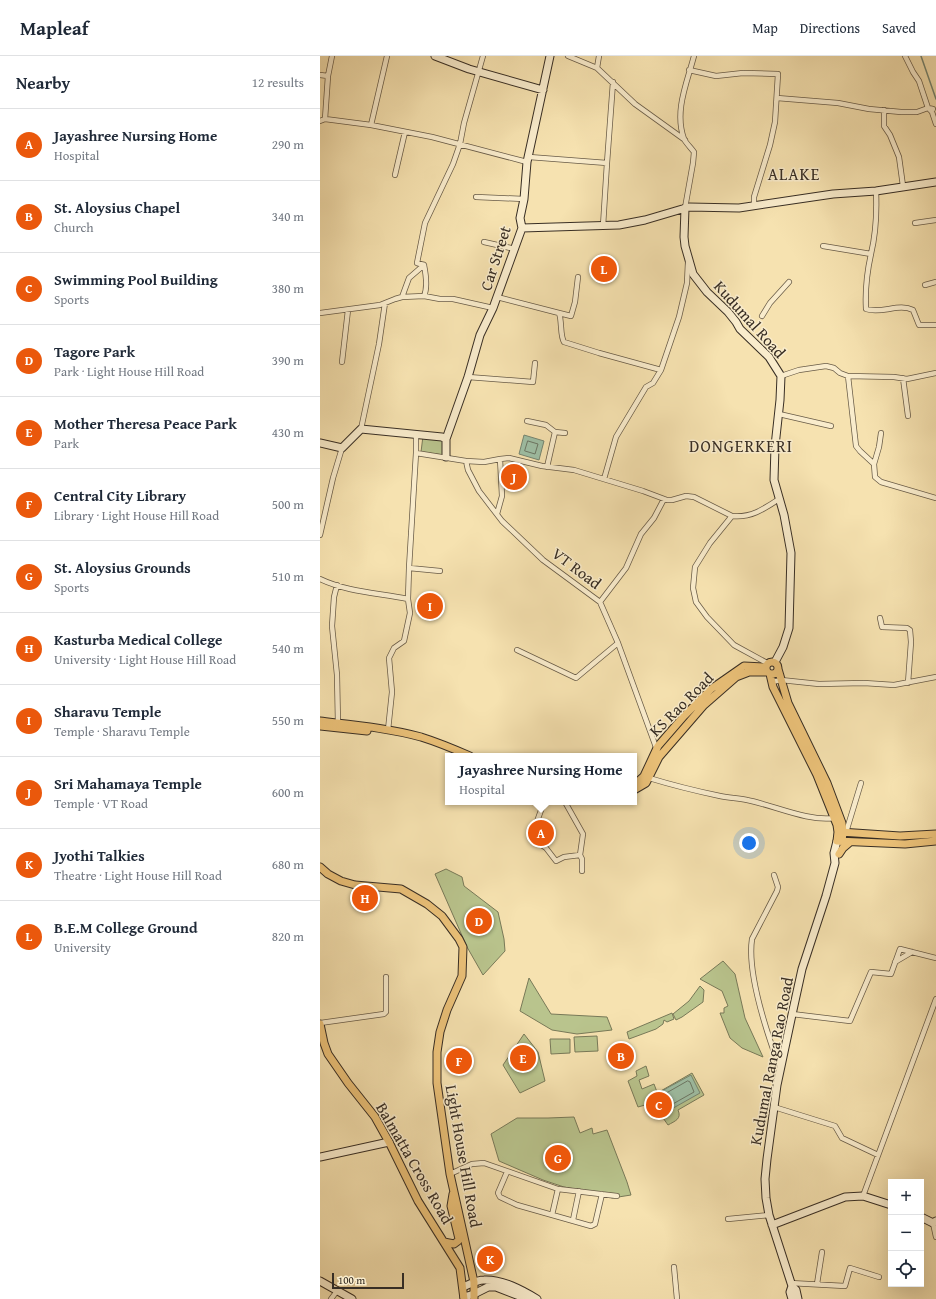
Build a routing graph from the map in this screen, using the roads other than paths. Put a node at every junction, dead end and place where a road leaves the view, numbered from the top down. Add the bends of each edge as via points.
1 (332, 56) edge
2 (386, 56) edge
3 (435, 56) edge
4 (483, 56) edge
5 (550, 56) edge
6 (568, 56) edge
7 (599, 56) edge
8 (694, 56) edge
9 (905, 56) edge
10 (597, 68) junction
11 (689, 70) junction
12 (480, 72) junction
13 (320, 75) edge
14 (328, 76) junction
15 (613, 82) junction
16 (543, 90) junction
17 (777, 98) junction
18 (931, 108) junction
19 (884, 110) junction
20 (325, 119) junction
21 (320, 121) edge
22 (936, 124) edge
23 (371, 125) junction
24 (405, 132) junction
25 (685, 140) junction
26 (460, 144) junction
27 (528, 160) junction
28 (607, 163) junction
29 (395, 175) dead end
30 (933, 182) edge
31 (903, 186) junction
32 (936, 186) edge
33 (876, 190) junction
34 (476, 197) dead end
35 (524, 199) junction
36 (754, 206) junction
37 (685, 208) junction
38 (936, 220) edge
39 (916, 223) dead end
40 (603, 226) junction
41 (522, 228) junction
42 (484, 242) dead end
43 (823, 246) dead end
44 (515, 249) junction
45 (871, 254) junction
46 (688, 258) junction
47 (424, 265) junction
48 (578, 277) dead end
49 (789, 282) dead end
50 (936, 282) edge
51 (687, 283) junction
52 (701, 284) junction
53 (925, 285) dead end
54 (424, 296) junction
55 (402, 297) junction
56 (497, 297) junction
57 (383, 305) junction
58 (493, 308) junction
59 (348, 310) junction
60 (560, 313) junction
61 (320, 314) edge
62 (762, 316) dead end
63 (936, 325) edge
64 (342, 362) dead end
65 (535, 363) dead end
66 (662, 370) junction
67 (936, 373) edge
68 (781, 376) junction
69 (848, 376) junction
70 (468, 377) junction
71 (903, 378) junction
72 (779, 414) junction
73 (908, 416) dead end
74 (527, 421) dead end
75 (831, 426) dead end
76 (361, 429) junction
77 (555, 432) junction
78 (565, 433) dead end
79 (881, 433) dead end
80 (416, 434) junction
81 (446, 439) junction
82 (320, 443) edge
83 (342, 448) junction
84 (416, 453) junction
85 (446, 457) junction
86 (500, 459) junction
87 (466, 461) junction
88 (874, 464) junction
89 (547, 467) junction
90 (604, 479) junction
91 (936, 498) edge
92 (664, 499) junction
93 (779, 499) junction
94 (497, 514) junction
95 (732, 516) junction
96 (320, 535) edge
97 (409, 568) junction
98 (440, 571) dead end
99 (320, 579) edge
100 (337, 585) junction
101 (408, 599) junction
102 (600, 602) junction
103 (880, 618) dead end
104 (618, 643) junction
105 (517, 650) dead end
106 (777, 666) junction
107 (767, 669) junction
108 (936, 677) edge
109 (781, 680) junction
110 (772, 682) junction
111 (908, 683) junction
112 (320, 721) edge
113 (320, 726) edge
114 (338, 726) junction
115 (388, 730) junction
116 (659, 752) junction
117 (451, 753) edge
118 (463, 753) edge
119 (647, 780) junction
120 (637, 782) edge
121 (861, 783) dead end
122 (637, 788) edge
123 (543, 805) edge
124 (567, 805) edge
125 (834, 809) junction
126 (834, 818) junction
127 (846, 831) junction
128 (936, 834) edge
129 (839, 841) junction
130 (936, 841) edge
131 (850, 842) junction
132 (839, 854) junction
133 (580, 855) junction
134 (835, 863) junction
135 (320, 867) edge
136 (582, 871) dead end
137 (774, 875) dead end
138 (912, 952) junction
139 (936, 958) edge
140 (895, 962) junction
141 (386, 977) dead end
142 (936, 999) edge
143 (792, 1014) junction
144 (320, 1024) edge
145 (779, 1067) junction
146 (774, 1107) junction
147 (389, 1142) junction
148 (878, 1155) junction
149 (320, 1157) edge
150 (507, 1172) junction
151 (450, 1174) junction
152 (558, 1189) junction
153 (579, 1191) junction
154 (454, 1192) junction
155 (602, 1194) junction
156 (617, 1196) dead end
157 (863, 1196) junction
158 (888, 1204) edge
159 (552, 1215) junction
160 (769, 1215) junction
161 (728, 1219) dead end
162 (924, 1219) edge
163 (573, 1220) junction
164 (772, 1225) junction
165 (935, 1225) edge
166 (936, 1237) edge
167 (444, 1242) junction
168 (822, 1252) dead end
169 (674, 1267) dead end
170 (878, 1277) dead end
171 (320, 1280) edge
172 (474, 1282) junction
173 (817, 1284) junction
174 (793, 1286) junction
175 (463, 1287) junction
176 (336, 1290) junction
177 (474, 1297) edge
178 (464, 1298) edge
179 (331, 1299) edge
180 (352, 1299) edge
181 (527, 1299) edge
182 (537, 1299) edge
183 (676, 1299) edge
184 (792, 1299) edge
185 (798, 1299) edge

1 - 14 street
2 - 23 street
3 - 12 main road
4 - 12 street
5 - 16 main road, Car Street
6 - 10 street
7 - 10 street
8 - 11 street
9 - 18 street
10 - 15 street
11 - 17 street via 716,76 743,73 778,74
11 - 25 street via 682,98 681,120
12 - 16 main road
12 - 26 street
13 - 14 street
14 - 20 street
15 - 25 street via 635,104
15 - 28 street
16 - 27 main road, Car Street
17 - 19 street
17 - 36 street via 770,146 754,197
18 - 19 street via 917,112
18 - 22 street
19 - 31 street via 884,126 899,158
20 - 21 street
20 - 23 street
23 - 24 street
24 - 26 street
24 - 29 street
25 - 37 street via 694,152
26 - 27 street
26 - 47 street via 425,223 417,264
27 - 28 street
27 - 35 main road, Car Street
28 - 40 street
30 - 31 main road
30 - 32 street
31 - 33 main road
33 - 36 main road
33 - 45 street via 876,229
34 - 35 street
35 - 41 main road, Car Street via 520,218
36 - 37 main road
37 - 40 main road via 635,223
37 - 46 main road, Kudumal Road via 684,237
38 - 39 street
40 - 41 main road
41 - 44 main road, Car Street
42 - 44 street
43 - 45 street
44 - 56 main road, Car Street
45 - 63 street via 868,264 866,310 873,312 908,307 913,310 919,325
46 - 51 street
46 - 52 main road, Kudumal Road
47 - 54 street
47 - 55 street via 409,278
48 - 60 street via 571,316
49 - 62 street
50 - 53 street
51 - 52 street via 694,281
51 - 66 street
52 - 68 main road, Kudumal Road via 728,312 740,329 769,357
54 - 55 street
54 - 58 street via 453,299
55 - 57 street
56 - 58 main road, Car Street
56 - 60 street
57 - 59 street
57 - 76 street via 379,344
58 - 70 main road, Car Street via 480,335
59 - 61 street
59 - 64 street
60 - 66 street via 561,337 564,342
65 - 70 street via 532,382
66 - 90 street via 653,383 646,387 616,437
67 - 71 street
68 - 69 street via 826,366
68 - 72 main road, Kudumal Road
69 - 71 street
69 - 88 street via 856,446
70 - 81 main road, Car Street
71 - 73 street
72 - 75 street
72 - 93 main road, Kudumal Road via 774,480
74 - 77 street via 546,425
76 - 80 main road
76 - 83 main road
77 - 78 street
77 - 89 street
79 - 88 street
80 - 81 main road
80 - 84 street
81 - 85 main road, Car Street
82 - 83 main road
83 - 96 street
84 - 85 street
84 - 97 street
85 - 87 street
86 - 87 street via 484,462
86 - 89 street via 509,458
86 - 94 street via 502,496
87 - 94 street, VT Road via 479,491
88 - 91 street via 875,477 881,482
89 - 90 street via 574,470
90 - 92 street
92 - 95 street via 694,497
92 - 102 street via 654,518 641,534 626,568
93 - 95 street via 758,512 740,517
93 - 106 main road, Kudumal Road via 791,553 789,628
94 - 102 street, VT Road via 543,560
95 - 107 street via 710,543 696,567 693,588 696,602 734,645
97 - 98 street
97 - 101 street
99 - 100 street
100 - 101 street
100 - 114 street via 332,626 337,675
101 - 115 street via 410,613 404,641 394,648 389,658 392,692
102 - 104 street, VT Road
103 - 111 street via 882,627 910,630
104 - 105 street via 576,678
104 - 116 street, VT Road
106 - 107 main road via 770,662
106 - 107 main road via 776,673
106 - 109 main road
107 - 110 main road
107 - 116 main road via 736,677 704,705
108 - 111 street
109 - 110 street
109 - 111 street via 819,684
109 - 125 main road via 788,703 827,783
110 - 125 main road
112 - 114 main road
113 - 114 main road
114 - 115 main road
114 - 117 main road via 408,737
115 - 118 main road via 433,741
116 - 119 main road
116 - 120 main road, KS Rao Road
119 - 122 main road
119 - 126 street via 748,800 805,816
121 - 127 street
123 - 133 street via 532,838 546,848 556,861
124 - 133 street via 583,834
125 - 126 main road
125 - 127 main road
126 - 127 main road
127 - 128 main road via 900,836
127 - 129 main road
129 - 131 main road
129 - 132 main road
129 - 134 main road, Kudumal Ranga Rao Road via 834,853
130 - 131 main road via 905,844
131 - 132 main road
132 - 134 main road
133 - 136 street
134 - 143 main road, Kudumal Ranga Rao Road via 802,969
135 - 151 main road, Light House Hill Road via 341,881 355,885 400,889 428,904 442,916 463,947 462,976 447,1010 436,1052 437,1083
137 - 145 street via 777,891 752,938 752,944 754,974 767,1033
138 - 139 street
138 - 140 street
138 - 140 street via 900,949
140 - 143 street via 891,974 871,972 850,1020
141 - 144 street via 384,1014
142 - 148 street
143 - 145 main road, Kudumal Ranga Rao Road
144 - 147 main road, Balmatta Cross Road via 328,1054 375,1117
145 - 146 main road, Kudumal Ranga Rao Road
146 - 148 street via 835,1126 842,1138
146 - 160 main road, Kudumal Ranga Rao Road via 765,1180
147 - 149 main road
147 - 167 main road, Balmatta Cross Road via 418,1201
148 - 157 street
150 - 151 street via 484,1163 476,1163
150 - 152 street
150 - 159 street via 499,1196 517,1205
151 - 154 main road, Light House Hill Road
152 - 153 street
152 - 159 street
153 - 155 street
153 - 163 street
154 - 167 main road via 451,1206 459,1239 454,1244
154 - 172 main road, Light House Hill Road
155 - 156 street
155 - 163 street via 594,1225
157 - 158 main road
157 - 164 main road via 845,1197
159 - 163 street
160 - 161 street
160 - 164 main road, Kudumal Ranga Rao Road
162 - 165 main road
164 - 174 main road, Kudumal Ranga Rao Road
165 - 166 street
167 - 175 main road, Balmatta Cross Road via 460,1268
168 - 173 street
169 - 183 street
170 - 173 street via 850,1268 845,1286
171 - 176 main road
172 - 175 main road
172 - 177 main road, Light House Hill Road
172 - 182 main road via 484,1280 508,1284
173 - 174 street
174 - 184 main road, Kudumal Ranga Rao Road via 790,1292
174 - 185 main road
175 - 178 main road, Balmatta Cross Road
176 - 179 street
176 - 180 main road
177 - 178 main road
177 - 181 main road via 488,1287 496,1287

